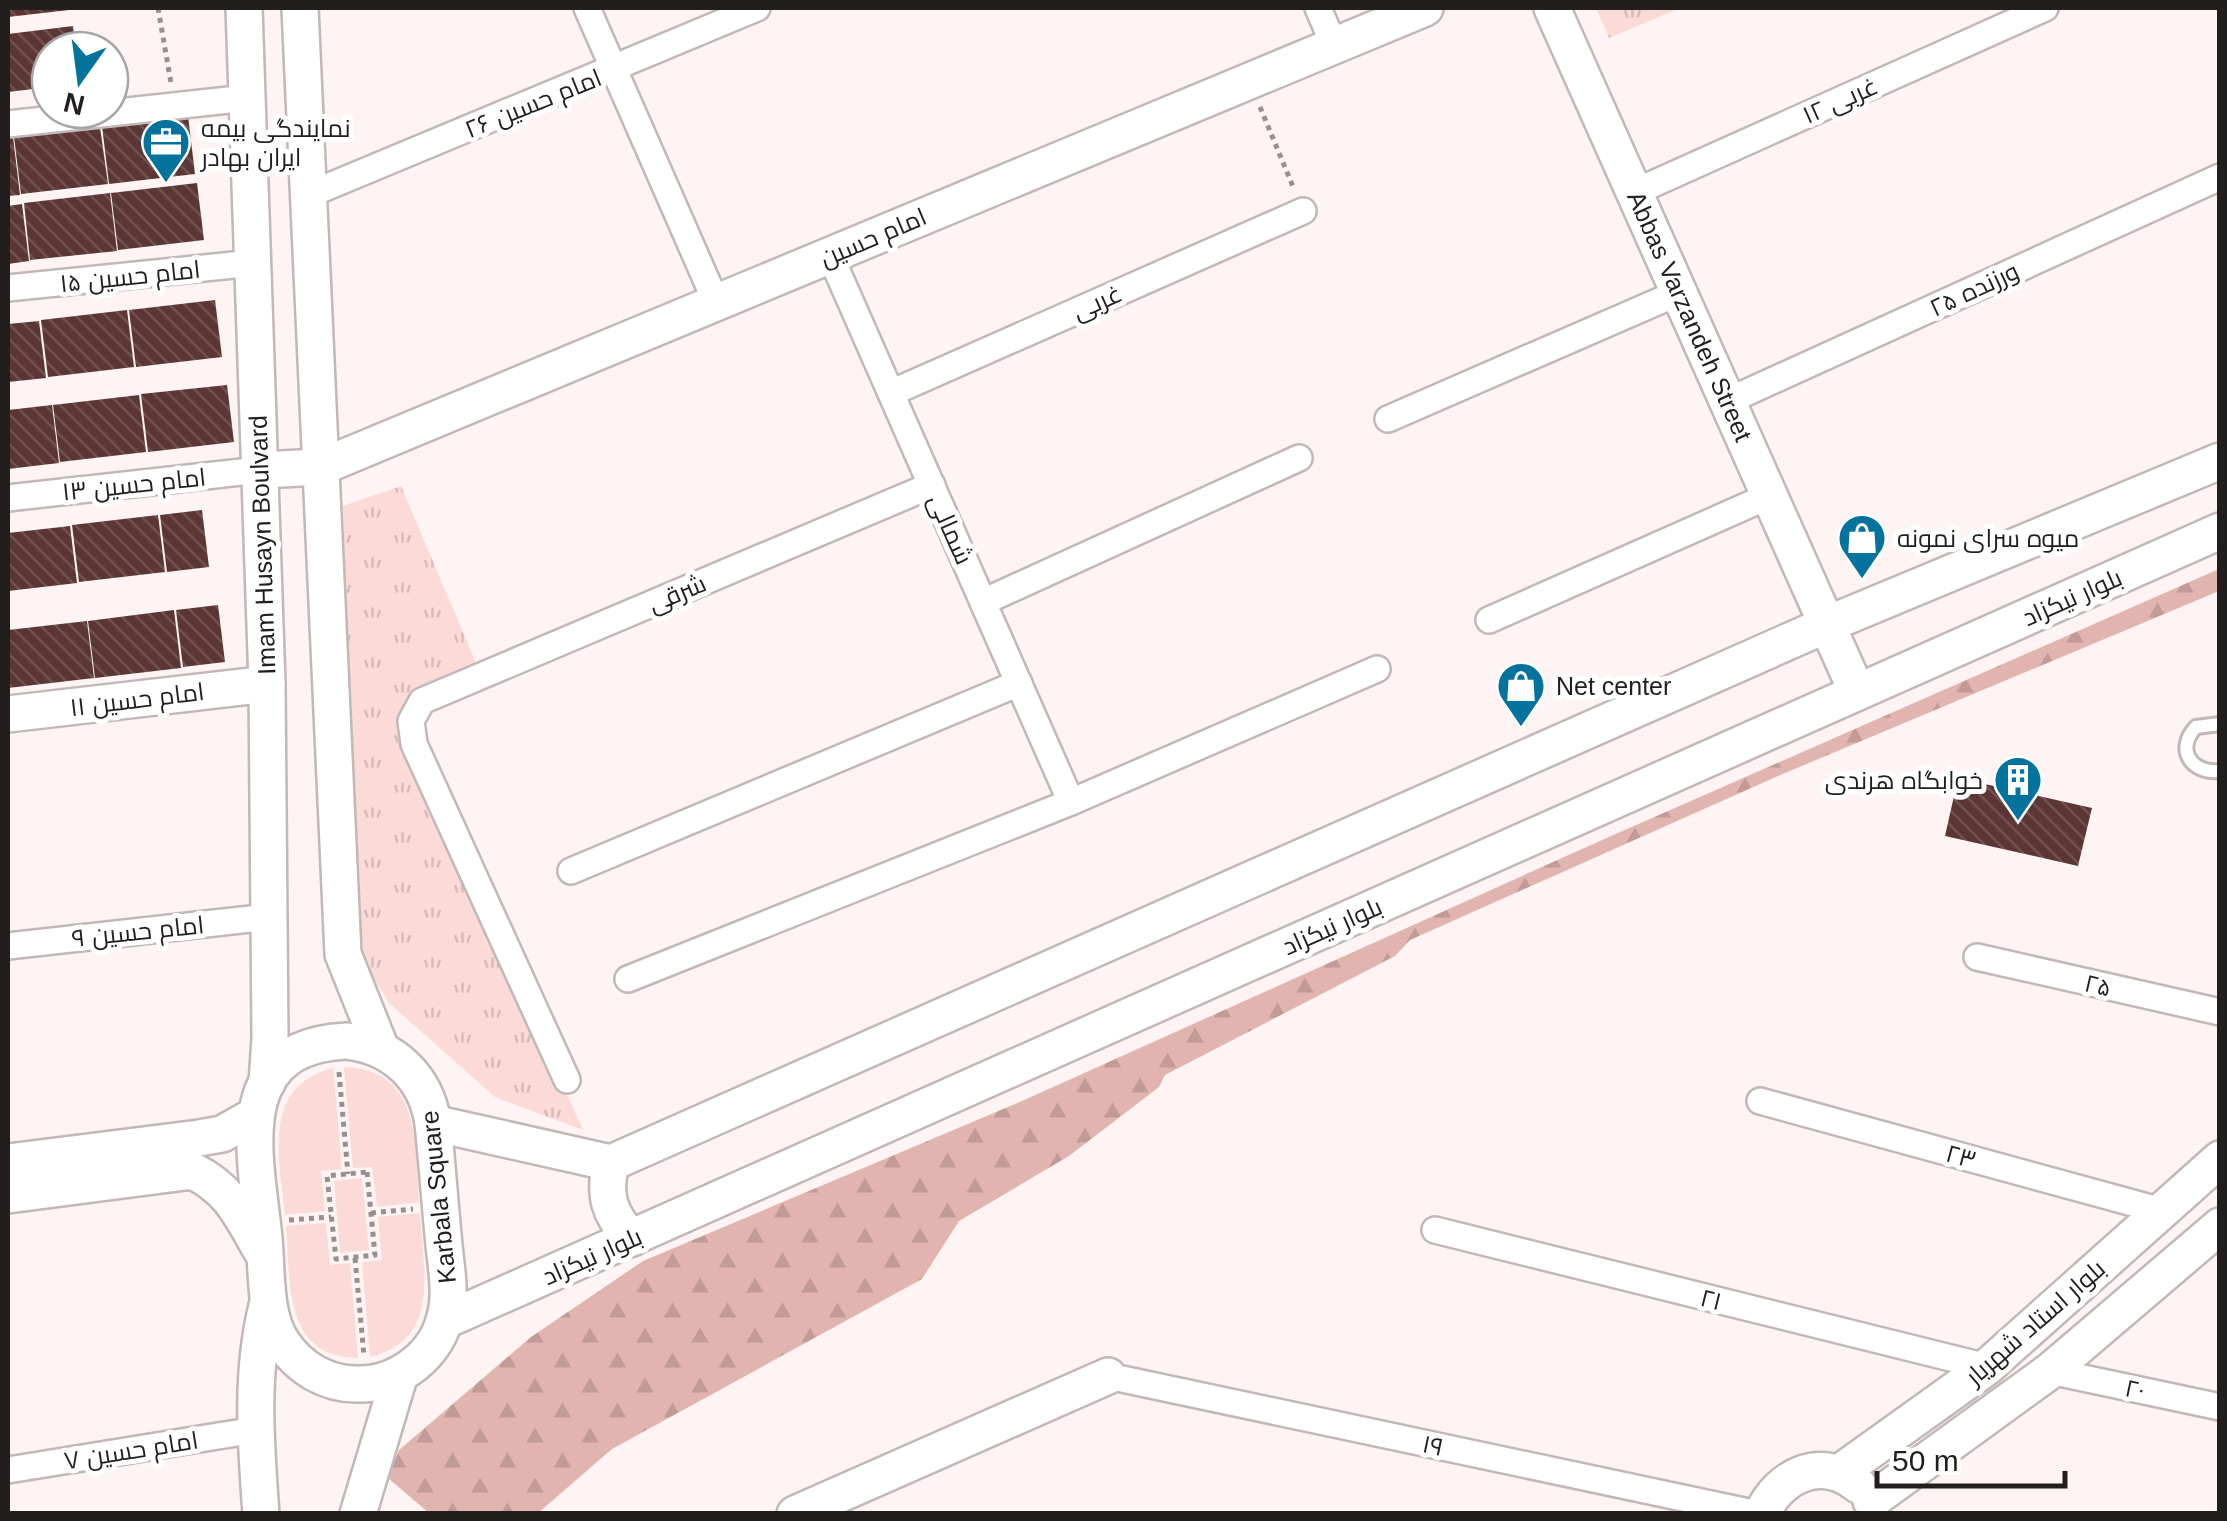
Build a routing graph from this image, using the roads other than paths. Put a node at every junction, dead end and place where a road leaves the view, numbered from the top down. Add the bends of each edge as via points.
1 (244, 8) edge
2 (300, 8) edge
3 (587, 8) edge
4 (757, 8) edge
5 (1318, 8) edge
6 (1425, 8) edge
7 (1552, 8) edge
8 (2045, 8) edge
9 (1334, 45) junction
10 (614, 70) junction
11 (247, 98) junction
12 (8, 124) edge
13 (2220, 177) edge
14 (1635, 192) junction
15 (308, 195) junction
16 (1303, 210) road end
17 (830, 255) junction
18 (252, 262) junction
19 (8, 288) edge
20 (1680, 292) junction
21 (716, 302) junction
22 (891, 393) junction
23 (1728, 401) junction
24 (1388, 418) dead end
25 (1299, 458) dead end
26 (2220, 462) edge
27 (321, 467) junction
28 (260, 470) junction
29 (932, 486) junction
30 (1771, 495) junction
31 (8, 498) edge
32 (2220, 531) edge
33 (983, 602) junction
34 (1490, 620) dead end
35 (1828, 624) junction
36 (1377, 669) dead end
37 (1019, 683) junction
38 (268, 684) junction
39 (1858, 692) junction
40 (8, 714) edge
41 (2220, 724) edge
42 (2220, 770) edge
43 (1071, 802) junction
44 (571, 871) dead end
45 (269, 917) junction
46 (8, 946) edge
47 (1976, 957) dead end
48 (628, 979) dead end
49 (2220, 1012) edge
50 (381, 1050) junction
51 (567, 1080) dead end
52 (261, 1099) junction
53 (1760, 1101) dead end
54 (434, 1123) junction
55 (2220, 1159) edge
56 (8, 1162) edge
57 (611, 1163) junction
58 (8, 1195) edge
59 (2162, 1211) junction
60 (2220, 1226) edge
61 (1434, 1230) dead end
62 (632, 1238) junction
63 (266, 1260) junction
64 (270, 1296) junction
65 (444, 1322) junction
66 (1987, 1367) junction
67 (387, 1368) junction
68 (2050, 1371) junction
69 (1108, 1376) joint
70 (2220, 1407) edge
71 (255, 1430) junction
72 (8, 1470) edge
73 (1839, 1473) junction
74 (1874, 1507) edge
75 (262, 1514) edge
76 (358, 1514) edge
77 (795, 1514) edge
78 (1760, 1514) edge

1 - 11 main road, Imam Husayn Boulvard
2 - 15 main road
3 - 10 street
4 - 10 street, امام حسین ۲۶
5 - 9 street
6 - 9 main road, امام حسین
7 - 14 main road, Abbas Varzandeh Street
8 - 14 street, غربی ۱۲
9 - 17 main road, امام حسین
10 - 15 street, امام حسین ۲۶
10 - 21 street
11 - 12 street
11 - 18 main road, Imam Husayn Boulvard
13 - 23 street, ورزنده ۲۵
14 - 20 main road, Abbas Varzandeh Street
15 - 27 main road
16 - 22 street, غربی
17 - 21 main road, امام حسین
17 - 22 street, شمالی
18 - 19 street, امام حسین ۱۵
18 - 28 main road, Imam Husayn Boulvard
20 - 23 main road, Abbas Varzandeh Street
20 - 24 street
21 - 27 main road, امام حسین
22 - 29 street, شمالی
23 - 30 main road, Abbas Varzandeh Street
25 - 33 street
26 - 35 main road
27 - 28 main road, امام حسین
27 - 50 main road via 343,954
28 - 31 street, امام حسین ۱۳
28 - 38 main road, Imam Husayn Boulvard
29 - 33 street, شمالی
29 - 51 street, شرقی via 422,701 411,721 414,744
30 - 34 street
30 - 35 main road, Abbas Varzandeh Street
32 - 39 main road, بلوار نیکزاد
33 - 37 street, شمالی
35 - 39 main road, Abbas Varzandeh Street
35 - 57 main road
36 - 43 street
37 - 43 street, شمالی
37 - 44 street
38 - 40 main road, امام حسین ۱۱
38 - 45 main road, Imam Husayn Boulvard
39 - 62 main road, بلوار نیکزاد
41 - 42 lane via 2196,728 2186,753 2197,768
43 - 48 street
45 - 46 street, امام حسین ۹
45 - 52 main road, Imam Husayn Boulvard
47 - 49 street, ۲۵
50 - 52 main road via 336,1042 301,1051 282,1065
50 - 54 main road, Karbala Square via 417,1079
52 - 56 main road via 222,1134
52 - 63 main road via 253,1140
53 - 59 street, ۲۳
54 - 57 main road
54 - 65 main road, Karbala Square via 448,1298
55 - 59 main road, بلوار استاد شهریار
57 - 62 main road via 608,1204
58 - 63 main road via 193,1171 218,1184
59 - 66 main road, بلوار استاد شهریار
60 - 68 main road, بلوار استاد شهریار
61 - 66 street, ۲۱
62 - 65 main road, بلوار نیکزاد
63 - 64 main road
64 - 67 main road via 278,1336 310,1371 355,1384 378,1382
64 - 71 main road via 259,1341
65 - 67 main road via 428,1352
66 - 73 main road, بلوار استاد شهریار
67 - 76 main road
68 - 70 street, ۲۰
68 - 74 main road, بلوار استاد شهریار
69 - 77 main road
69 - 78 street, ۱۹
71 - 72 street, امام حسین ۷
71 - 75 main road
73 - 74 main road
73 - 78 main road via 1800,1473 1770,1496

